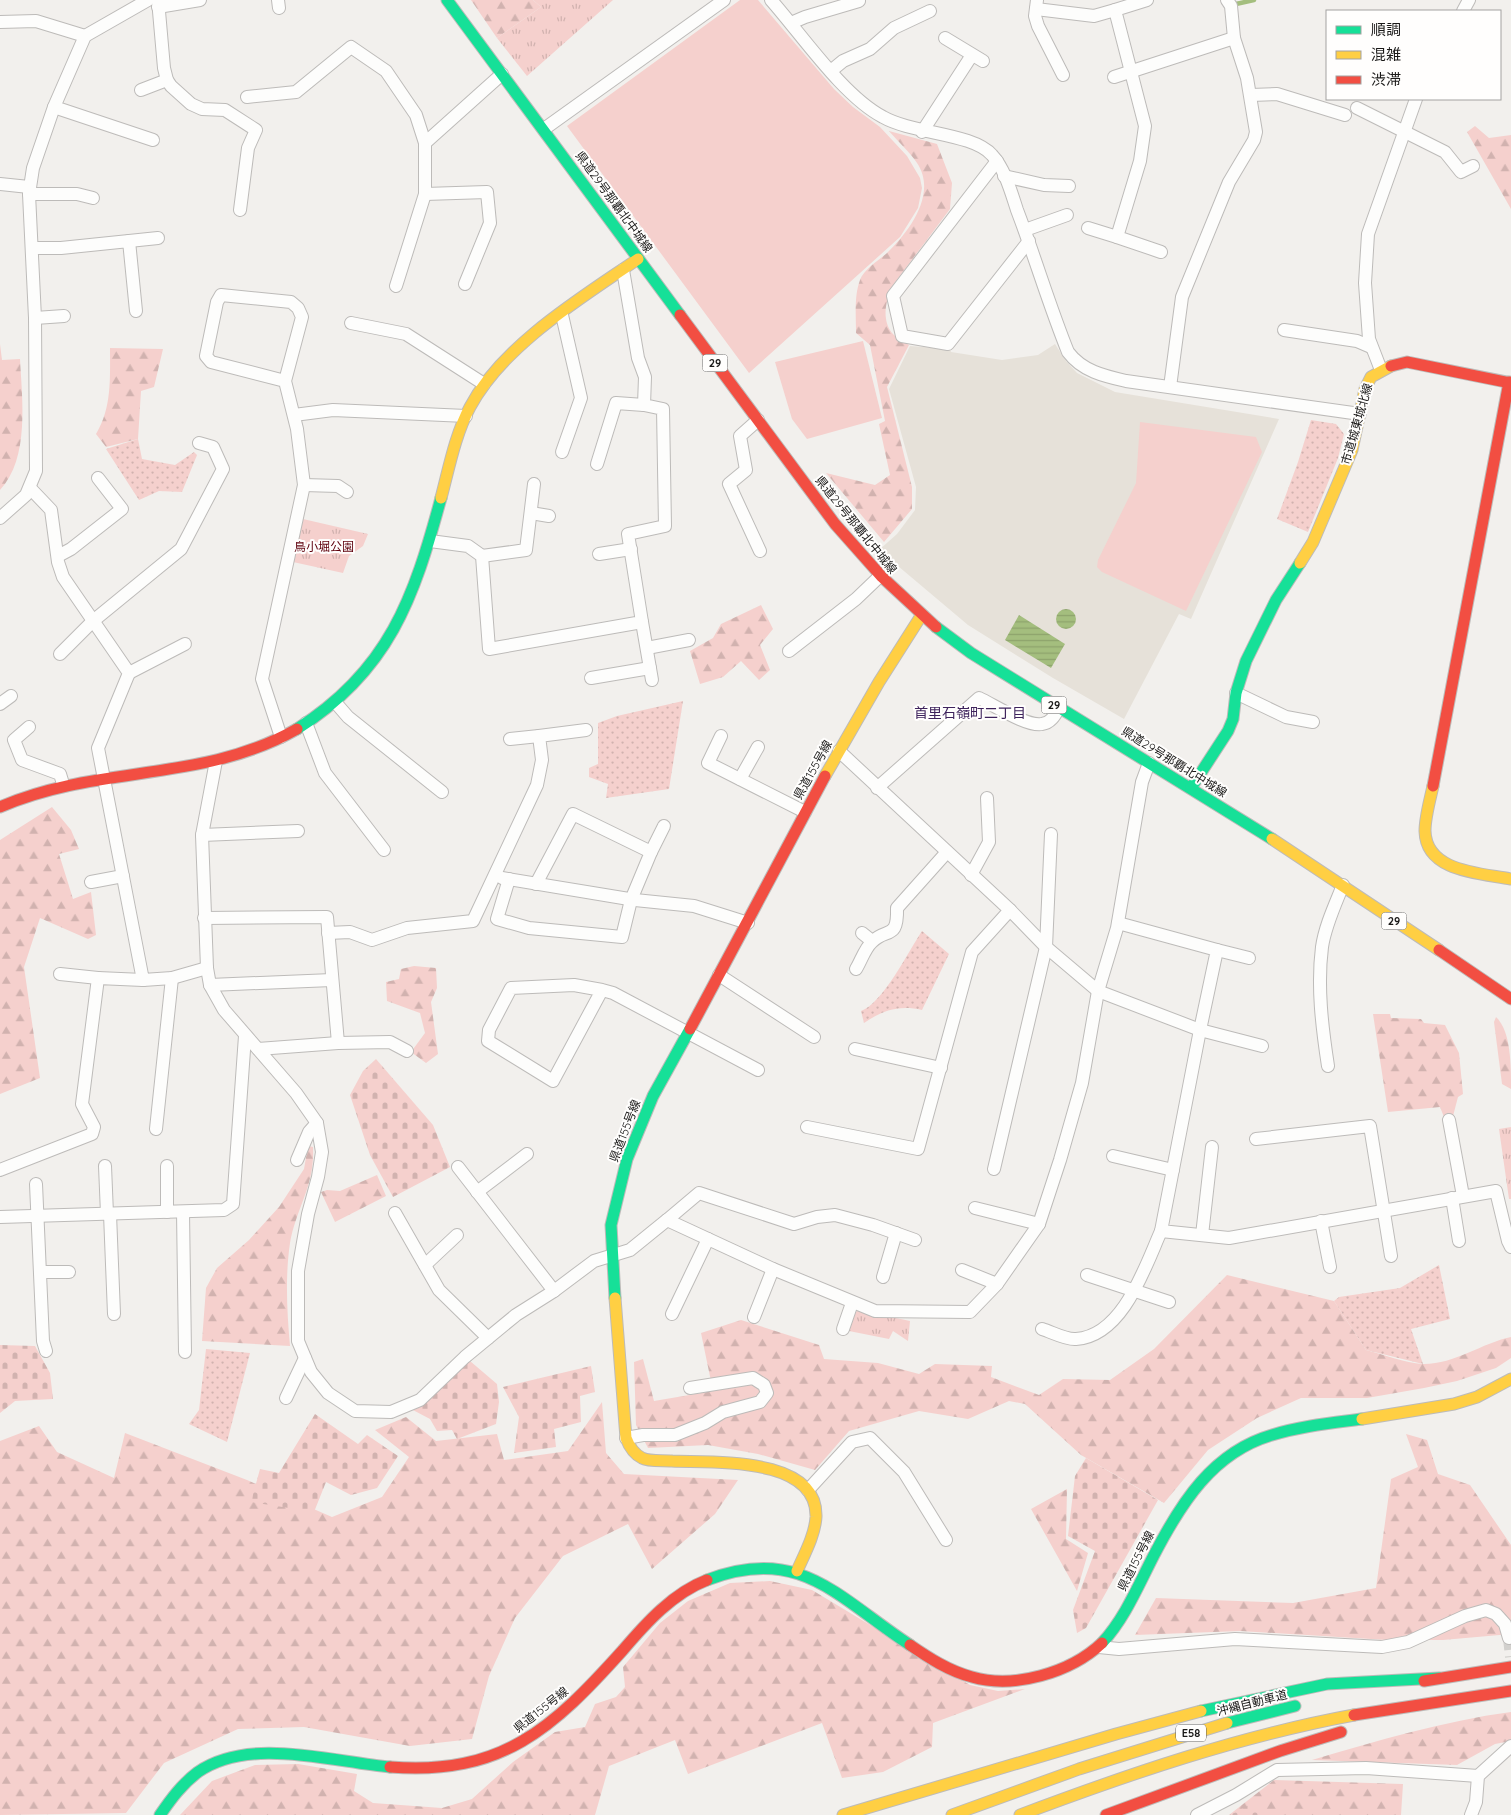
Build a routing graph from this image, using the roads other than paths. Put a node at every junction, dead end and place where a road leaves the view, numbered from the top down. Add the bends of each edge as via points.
1 (200, 0) edge
2 (448, 0) edge
3 (724, 0) edge
4 (771, 0) edge
5 (1147, 0) edge
6 (1227, 0) edge
7 (859, 1) edge
8 (155, 2) edge
9 (1036, 5) edge
10 (1115, 10) junction
11 (930, 11) dead end
12 (0, 22) edge
13 (792, 23) junction
14 (85, 36) junction
15 (945, 38) dead end
16 (1234, 38) junction
17 (832, 70) junction
18 (1131, 71) junction
19 (502, 74) junction
20 (1063, 76) dead end
21 (1114, 77) dead end
22 (167, 80) junction
23 (141, 90) dead end
24 (1251, 95) junction
25 (247, 97) dead end
26 (1416, 100) edge
27 (54, 107) junction
28 (1357, 108) dead end
29 (1345, 115) dead end
30 (544, 129) junction
31 (1404, 130) junction
32 (922, 132) junction
33 (153, 140) dead end
34 (425, 143) junction
35 (997, 161) junction
36 (1473, 166) dead end
37 (1004, 176) junction
38 (0, 184) edge
39 (1069, 186) dead end
40 (30, 190) junction
41 (425, 194) junction
42 (93, 198) dead end
43 (240, 210) dead end
44 (1067, 216) dead end
45 (1088, 228) dead end
46 (1027, 235) junction
47 (1117, 237) junction
48 (158, 238) dead end
49 (129, 241) junction
50 (33, 248) junction
51 (1161, 252) dead end
52 (638, 259) junction
53 (623, 270) junction
54 (465, 284) dead end
55 (396, 286) dead end
56 (136, 311) dead end
57 (562, 315) junction
58 (64, 316) dead end
59 (35, 318) junction
60 (351, 323) dead end
61 (1284, 330) dead end
62 (1372, 346) junction
63 (1381, 370) junction
64 (285, 381) junction
65 (1510, 382) edge
66 (484, 384) junction
67 (1170, 388) junction
68 (644, 405) junction
69 (1360, 414) junction
70 (294, 415) junction
71 (466, 416) junction
72 (758, 420) junction
73 (200, 443) dead end
74 (562, 452) dead end
75 (597, 464) dead end
76 (98, 478) dead end
77 (534, 484) dead end
78 (304, 485) junction
79 (30, 488) junction
80 (347, 492) dead end
81 (531, 514) junction
82 (549, 516) dead end
83 (0, 518) edge
84 (430, 541) junction
85 (631, 549) junction
86 (760, 551) dead end
87 (599, 554) dead end
88 (58, 556) junction
89 (482, 556) junction
90 (879, 577) junction
91 (921, 616) junction
92 (93, 621) junction
93 (642, 622) junction
94 (689, 640) dead end
95 (185, 644) dead end
96 (647, 648) junction
97 (789, 651) dead end
98 (60, 654) dead end
99 (129, 673) junction
100 (591, 678) dead end
101 (1236, 693) junction
102 (11, 696) dead end
103 (336, 702) junction
104 (0, 704) edge
105 (1059, 708) junction
106 (1313, 722) dead end
107 (306, 723) junction
108 (28, 727) dead end
109 (586, 730) dead end
110 (539, 736) junction
111 (721, 736) dead end
112 (281, 737) junction
113 (510, 739) dead end
114 (758, 747) dead end
115 (839, 751) junction
116 (216, 761) junction
117 (1148, 763) junction
118 (103, 778) junction
119 (740, 779) junction
120 (63, 784) junction
121 (877, 788) junction
122 (1192, 788) junction
123 (442, 792) dead end
124 (987, 798) dead end
125 (0, 807) edge
126 (805, 812) junction
127 (664, 826) dead end
128 (298, 831) dead end
129 (1051, 834) dead end
130 (202, 835) junction
131 (384, 850) dead end
132 (651, 852) junction
133 (947, 852) junction
134 (971, 875) junction
135 (123, 876) junction
136 (495, 876) junction
137 (509, 879) junction
138 (1511, 879) edge
139 (91, 882) dead end
140 (536, 884) junction
141 (1343, 885) junction
142 (631, 900) junction
143 (1010, 910) junction
144 (204, 918) junction
145 (748, 923) junction
146 (1118, 923) junction
147 (328, 933) junction
148 (1046, 947) junction
149 (1217, 950) junction
150 (1249, 958) dead end
151 (206, 968) junction
152 (856, 969) dead end
153 (60, 974) dead end
154 (719, 975) junction
155 (98, 978) junction
156 (172, 978) junction
157 (143, 980) junction
158 (332, 980) junction
159 (210, 985) junction
160 (602, 990) junction
161 (1098, 991) junction
162 (1511, 999) edge
163 (1200, 1030) junction
164 (688, 1032) junction
165 (245, 1036) junction
166 (814, 1037) dead end
167 (338, 1043) junction
168 (1262, 1046) dead end
169 (258, 1049) junction
170 (855, 1049) dead end
171 (407, 1051) dead end
172 (1328, 1066) dead end
173 (940, 1068) junction
174 (758, 1070) dead end
175 (1449, 1120) dead end
176 (317, 1123) junction
177 (807, 1127) dead end
178 (156, 1129) dead end
179 (1256, 1139) dead end
180 (1212, 1147) dead end
181 (527, 1154) dead end
182 (1113, 1156) dead end
183 (297, 1160) dead end
184 (105, 1166) dead end
185 (167, 1166) dead end
186 (458, 1167) dead end
187 (994, 1169) dead end
188 (0, 1170) edge
189 (1173, 1170) junction
190 (36, 1184) dead end
191 (478, 1192) junction
192 (1457, 1197) junction
193 (975, 1208) dead end
194 (1383, 1209) junction
195 (167, 1212) junction
196 (183, 1212) junction
197 (395, 1213) dead end
198 (108, 1214) junction
199 (37, 1216) junction
200 (0, 1218) edge
201 (667, 1220) junction
202 (1321, 1221) junction
203 (1039, 1224) junction
204 (1161, 1231) junction
205 (896, 1233) junction
206 (457, 1235) dead end
207 (1202, 1235) junction
208 (708, 1238) junction
209 (915, 1240) dead end
210 (1460, 1241) dead end
211 (1511, 1247) edge
212 (612, 1255) junction
213 (1391, 1256) dead end
214 (425, 1265) junction
215 (1330, 1268) dead end
216 (773, 1269) junction
217 (962, 1270) dead end
218 (40, 1272) junction
219 (69, 1272) dead end
220 (1087, 1275) dead end
221 (883, 1277) dead end
222 (997, 1284) junction
223 (1134, 1290) junction
224 (554, 1291) junction
225 (1169, 1302) dead end
226 (852, 1303) junction
227 (114, 1314) dead end
228 (672, 1314) dead end
229 (754, 1317) dead end
230 (843, 1329) dead end
231 (1042, 1329) dead end
232 (488, 1338) junction
233 (46, 1351) dead end
234 (185, 1352) dead end
235 (306, 1358) junction
236 (1511, 1379) edge
237 (690, 1388) dead end
238 (286, 1398) dead end
239 (626, 1438) junction
240 (808, 1490) junction
241 (946, 1540) dead end
242 (797, 1571) junction
243 (1509, 1638) dead end
244 (1099, 1647) junction
245 (1511, 1667) edge
246 (1439, 1678) junction
247 (1511, 1691) edge
248 (1346, 1695) dead end
249 (1310, 1703) dead end
250 (1428, 1704) junction
251 (1511, 1746) edge
252 (1478, 1776) junction
253 (160, 1815) edge
254 (843, 1815) edge
255 (952, 1815) edge
256 (1020, 1815) edge
257 (1106, 1815) edge
258 (1197, 1815) edge
259 (1471, 1815) edge

1 - 8 street
2 - 19 main road, 県道29号那覇北中城線 / 29
3 - 30 street
4 - 13 street
5 - 10 street
6 - 16 street via 1231,6
7 - 13 street via 805,16
8 - 14 street
8 - 22 street
9 - 10 street via 1087,16
9 - 20 street via 1038,26
10 - 18 street
11 - 17 street via 894,28 870,49 843,61
12 - 14 street via 36,21
13 - 17 street
14 - 27 street
15 - 32 street via 978,58
16 - 18 street
16 - 24 street
17 - 32 street via 867,107 892,122
18 - 21 street
18 - 47 street via 1144,126 1140,161
19 - 30 main road, 県道29号那覇北中城線 / 29
19 - 34 street
22 - 23 street
22 - 43 street via 191,104 202,109 225,110 256,130 248,148
24 - 29 street via 1277,94
24 - 67 street via 1256,123 1254,140 1229,182 1182,298
25 - 34 street via 296,92 352,47 386,71 416,115
26 - 31 street, 市道城東城北線
27 - 33 street
27 - 40 street via 39,149
28 - 31 street
30 - 52 main road, 県道29号那覇北中城線 / 29
31 - 36 street via 1446,152 1461,172
31 - 62 street, 市道城東城北線 via 1368,234 1365,283
32 - 35 street via 973,142
34 - 41 street
35 - 37 street
35 - 46 street via 893,296 902,336 948,344
37 - 39 street via 1044,185
37 - 46 street
38 - 40 street
40 - 42 street
40 - 50 street
41 - 54 street via 487,192 490,223
41 - 55 street
44 - 46 street
45 - 47 street
46 - 67 street via 1064,351 1094,372
47 - 51 street
48 - 49 street
49 - 50 street
49 - 56 street
50 - 59 street
52 - 53 main road
52 - 72 main road, 県道29号那覇北中城線 / 29
53 - 57 main road
53 - 68 street via 638,358 645,377
57 - 66 main road via 502,363
57 - 74 street via 581,398
58 - 59 street
59 - 79 street via 37,446 36,471
60 - 66 street via 406,334
61 - 62 street
62 - 63 street, 市道城東城北線
63 - 65 main road via 1407,362
63 - 69 main road, 市道城東城北線 via 1368,383
64 - 64 street via 211,362 206,356 220,295 291,302 298,308 302,317
64 - 70 street
65 - 138 main road via 1425,828 1427,845 1436,858 1450,865
66 - 71 main road
67 - 69 street
68 - 75 street via 616,403
68 - 85 street via 663,409 665,526 628,534
69 - 101 main road, 市道城東城北線 via 1352,450 1313,542 1276,600 1246,661
70 - 71 street via 333,410
70 - 78 street
71 - 84 main road
72 - 86 street via 740,436 746,470 729,484
72 - 90 main road, 県道29号那覇北中城線 / 29
73 - 92 street via 213,446 224,469 180,549
76 - 88 street via 122,509
77 - 81 street
78 - 80 street via 338,486
78 - 112 street via 262,680
79 - 83 street
79 - 88 street via 51,510
81 - 82 street
81 - 89 street via 526,550
84 - 89 street via 468,546
84 - 103 main road via 416,587 400,622 375,661
85 - 87 street
85 - 93 street
88 - 92 street via 63,577
89 - 93 street via 489,649
90 - 91 main road, 県道29号那覇北中城線 / 29
90 - 97 street
91 - 105 main road, 県道29号那覇北中城線 / 29 via 971,653
91 - 115 main road, 県道155号線
92 - 98 street
92 - 99 street
93 - 96 street
94 - 96 street
95 - 99 street
96 - 100 street via 651,674
99 - 118 street via 98,748
101 - 106 street via 1286,717
101 - 122 main road, 市道城東城北線 via 1233,719 1228,730
102 - 104 street
103 - 107 main road
103 - 123 street via 348,717
105 - 117 main road, 県道29号那覇北中城線 / 29
105 - 121 street via 1050,721 1041,725 1023,720 979,698
107 - 112 main road
107 - 131 street via 325,773
108 - 120 street via 14,740 22,760 60,774
109 - 110 street
110 - 113 street
110 - 136 street via 542,760 537,785
111 - 119 street via 708,763
112 - 116 main road
114 - 119 street
115 - 121 street
115 - 126 main road, 県道155号線
116 - 118 main road
116 - 130 street
117 - 122 main road, 県道29号那覇北中城線 / 29
117 - 146 street
118 - 120 main road
118 - 135 street
119 - 126 street
120 - 125 main road
121 - 133 street
122 - 141 main road, 県道29号那覇北中城線 / 29
124 - 134 street via 989,842
126 - 145 main road, 県道155号線
127 - 132 street
128 - 130 street
129 - 148 street
130 - 144 street
132 - 140 street via 573,814
132 - 142 street
133 - 134 street
133 - 152 street via 897,908 897,922 890,933 867,937
134 - 143 street
135 - 139 street
135 - 157 street
136 - 137 street
136 - 147 street via 473,921 407,928 372,940 350,932
137 - 140 street
137 - 142 street via 497,919 529,928 622,937
140 - 142 street
141 - 162 main road, 県道29号那覇北中城線 / 29
141 - 172 street via 1322,946 1321,995
142 - 145 street via 694,906
143 - 148 street
143 - 173 street via 972,952
144 - 147 street via 326,917
144 - 151 street
145 - 154 main road, 県道155号線
146 - 149 street
146 - 161 street
147 - 158 street
148 - 161 street
148 - 187 street
149 - 150 street
149 - 163 street
151 - 156 street
151 - 159 street
153 - 155 street
154 - 164 main road, 県道155号線
154 - 166 street
155 - 157 street
155 - 188 street via 82,1104 94,1127 92,1134
156 - 157 street
156 - 178 street
158 - 159 street
158 - 167 street
159 - 165 street via 215,998
160 - 160 street via 553,1081 488,1041 489,1030 511,988 574,984
160 - 164 street
161 - 163 street
161 - 203 street via 1082,1083
163 - 168 street
163 - 189 street
164 - 174 street
164 - 212 main road, 県道155号線 via 652,1096 627,1159 611,1225
165 - 169 street
165 - 196 street via 233,1204 224,1210
167 - 169 street
167 - 171 street via 390,1042
169 - 176 street
170 - 173 street
173 - 177 street via 918,1149
175 - 192 street
176 - 183 street via 309,1132
176 - 235 street via 322,1152 298,1272 298,1341
179 - 194 street via 1370,1126
180 - 207 street
181 - 191 street via 497,1169
182 - 189 street
184 - 198 street
185 - 195 street
186 - 191 street
189 - 204 street
190 - 199 street
191 - 224 street
192 - 194 street
192 - 210 street
192 - 211 street via 1496,1190
193 - 203 street
194 - 202 street
194 - 213 street
195 - 196 street
195 - 198 street
196 - 234 street
197 - 214 street
198 - 199 street
198 - 227 street
199 - 200 street
199 - 218 street
201 - 205 street via 699,1193 794,1224 835,1215
201 - 208 street
201 - 212 street via 630,1250
202 - 207 street via 1229,1238
202 - 215 street
203 - 222 street
204 - 207 street
204 - 223 street
205 - 209 street
205 - 221 street
206 - 214 street
208 - 216 street
208 - 228 street
212 - 224 street via 594,1261
212 - 239 main road, 県道155号線
214 - 232 street via 439,1290
216 - 226 street
216 - 229 street
217 - 222 street
218 - 219 street
218 - 233 street
220 - 223 street
222 - 226 street via 970,1312 875,1310
223 - 225 street
223 - 231 street via 1116,1318 1091,1335 1074,1340
224 - 232 street
226 - 230 street
232 - 235 street via 420,1400 391,1412 355,1411 328,1392 311,1372
235 - 238 street
236 - 244 main road, 県道155号線 via 1477,1397 1454,1404 1300,1428 1252,1442 1231,1454 1186,1498 1125,1612
237 - 239 street via 752,1378 764,1385 767,1393 760,1402 722,1412 705,1423 675,1434
239 - 240 main road via 635,1454 643,1459 756,1466 785,1474
240 - 241 street via 852,1442 870,1438 904,1472
240 - 242 main road via 814,1501 816,1518
242 - 244 main road, 県道155号線 via 826,1586 920,1650 967,1676 994,1680 1039,1676 1065,1668
242 - 253 main road, 県道155号線 via 775,1567 751,1568 698,1583 661,1608 566,1711 527,1740 499,1753 472,1762 418,1768 283,1752 236,1755 191,1777 171,1797
243 - 244 street via 1505,1624 1496,1614 1486,1610 1458,1618 1408,1642 1382,1646 1235,1639 1119,1649
245 - 246 main road
246 - 248 main road
246 - 254 main road via 1327,1684 1221,1706
247 - 250 main road, E58
249 - 255 main road, 沖縄自動車道 / E58 via 1175,1737 1091,1763
250 - 256 main road, E58 via 1319,1722 1203,1752
250 - 257 main road via 1280,1751
251 - 252 street
252 - 258 street via 1366,1768 1277,1770
252 - 259 street via 1476,1802

